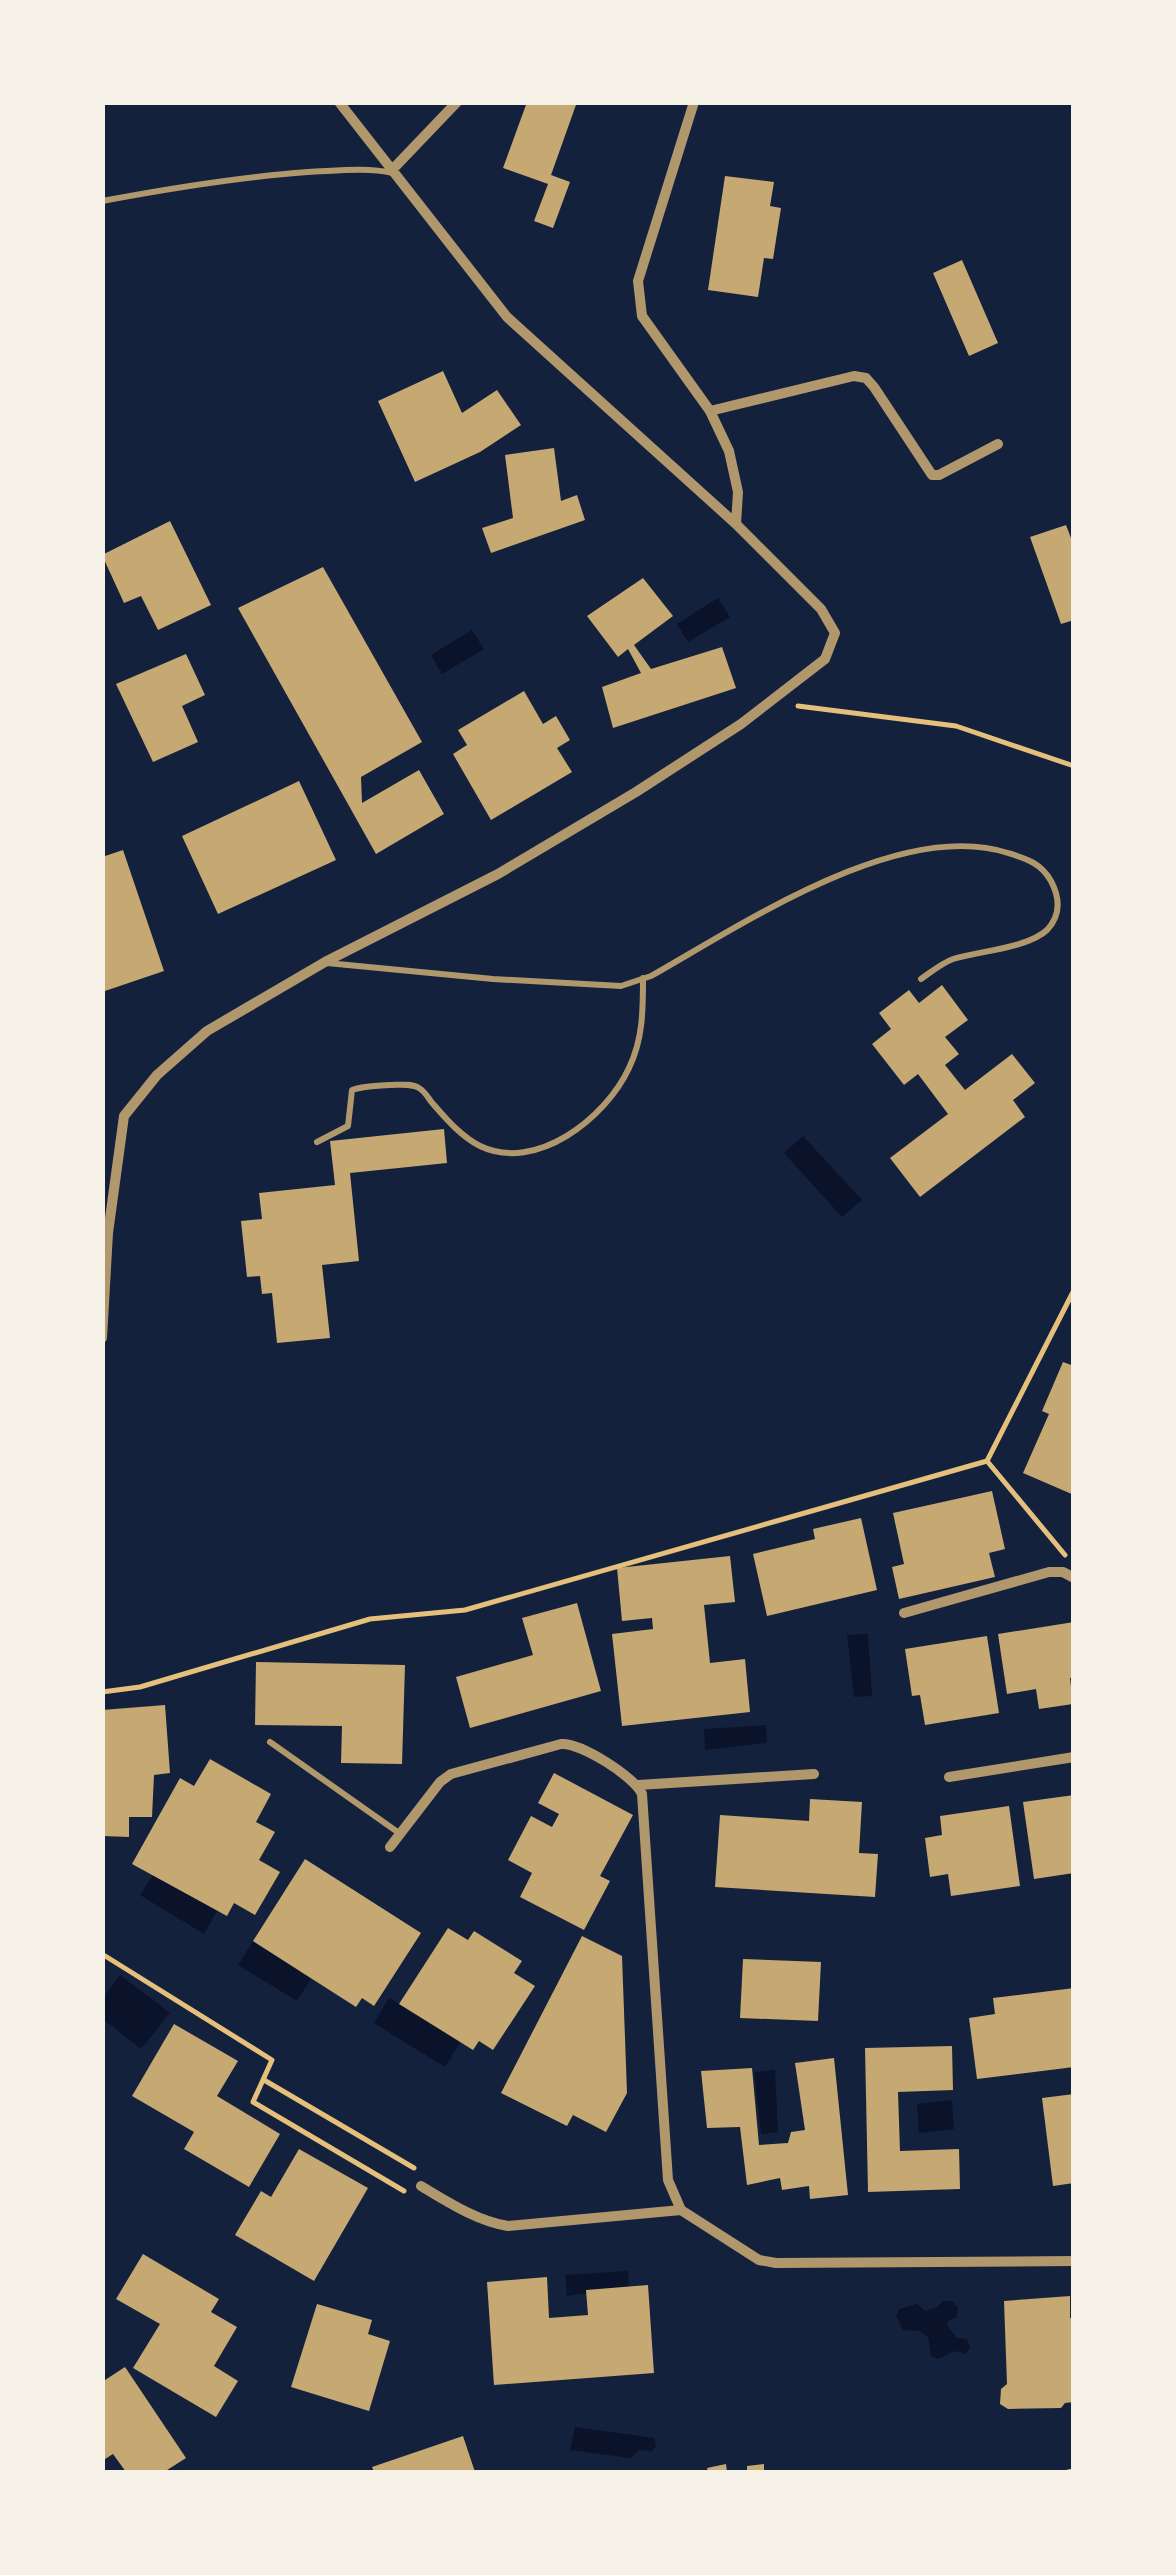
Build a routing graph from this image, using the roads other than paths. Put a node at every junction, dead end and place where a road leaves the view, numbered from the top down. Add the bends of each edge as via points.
1 (338, 102) edge
2 (457, 102) edge
3 (694, 102) edge
4 (393, 172) junction
5 (102, 201) edge
6 (710, 411) junction
7 (998, 444) dead end
8 (736, 524) junction
9 (325, 962) junction
10 (643, 978) junction
11 (922, 979) dead end
12 (317, 1142) dead end
13 (106, 1231) edge
14 (102, 1338) edge
15 (1073, 1578) edge
16 (904, 1613) dead end
17 (270, 1742) dead end
18 (1074, 1757) edge
19 (814, 1774) dead end
20 (949, 1777) dead end
21 (638, 1786) junction
22 (400, 1834) junction
23 (390, 1847) dead end
24 (421, 2186) dead end
25 (682, 2210) junction
26 (1074, 2260) edge

1 - 4 street
2 - 4 street
3 - 6 street via 638,281 642,316
4 - 5 lane via 238,178
4 - 8 street via 507,317
6 - 7 street via 854,376 874,387 932,475
6 - 8 street via 732,464
8 - 9 street via 821,609 834,632 825,659 636,792 498,874
9 - 10 lane via 493,980 621,986
9 - 13 street via 207,1032 157,1074 124,1116
10 - 11 lane via 848,870 961,846 989,847 1037,863 1058,896 1050,926 1038,938 948,960
10 - 12 lane via 642,1028 629,1069 614,1093 558,1141 513,1154 482,1147 424,1091 407,1084 352,1090 348,1126
13 - 14 street
15 - 16 street via 1050,1572
17 - 22 lane
18 - 20 street
19 - 21 street
21 - 22 street via 577,1746 562,1744 451,1774
21 - 25 street via 668,2180
22 - 23 street
24 - 25 street via 496,2224 522,2227
25 - 26 street via 776,2264

